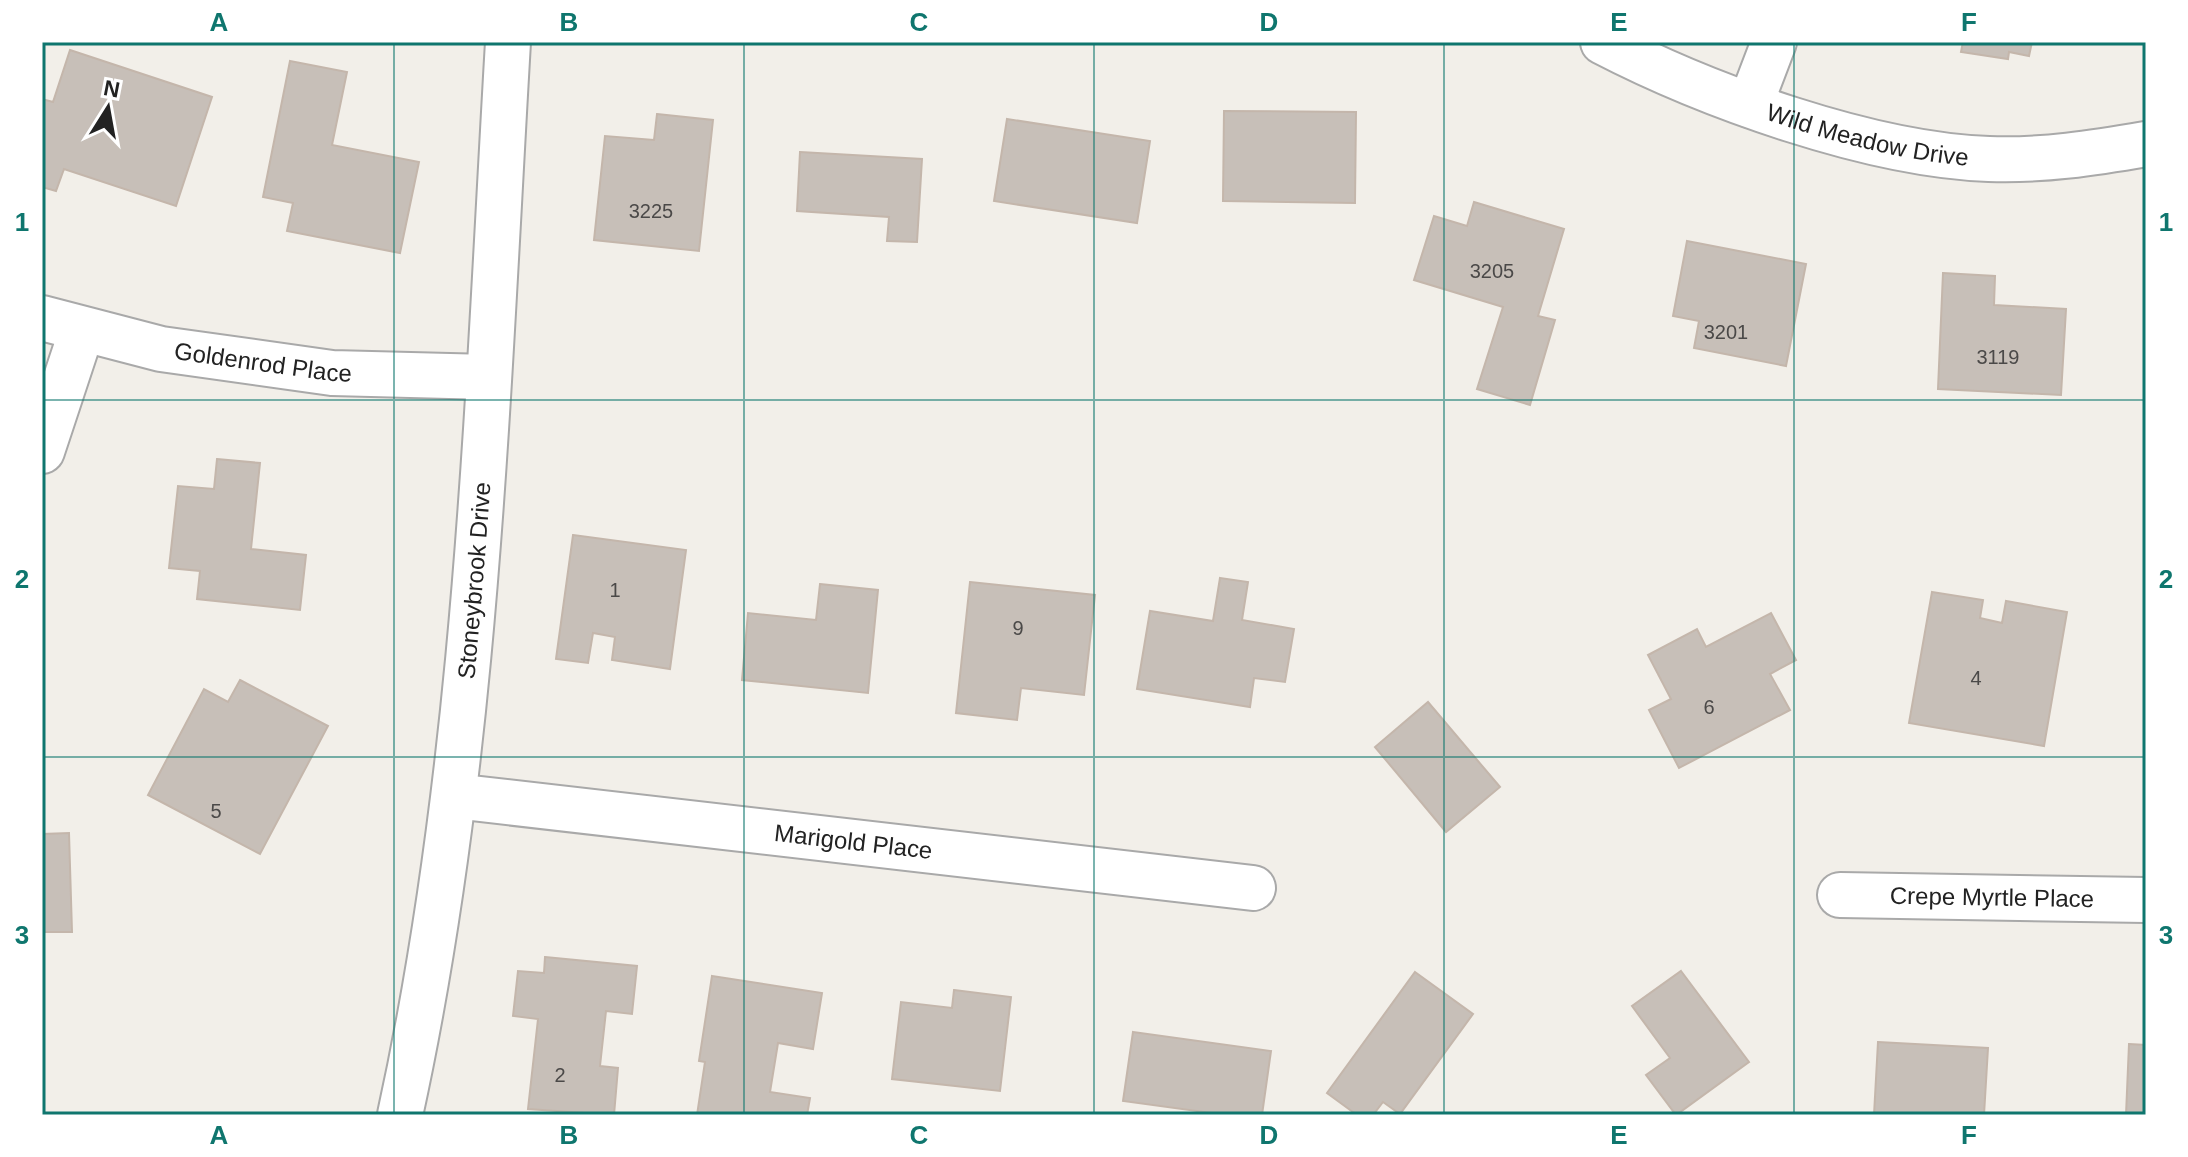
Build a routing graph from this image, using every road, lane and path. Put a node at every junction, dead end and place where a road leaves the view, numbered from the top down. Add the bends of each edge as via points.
1 (508, 42) edge
2 (1603, 42) edge
3 (1774, 42) edge
4 (1750, 105) junction
5 (2146, 144) edge
6 (62, 324) edge
7 (489, 377) junction
8 (42, 451) edge
9 (454, 796) junction
10 (1253, 888) dead end
11 (1840, 895) dead end
12 (2146, 900) edge
13 (400, 1115) edge

1 - 7 street, Stoneybrook Drive
2 - 4 street, Wild Meadow Drive
3 - 4 street
4 - 5 street, Wild Meadow Drive via 1888,144 1988,159 2045,158
6 - 7 street, Goldenrod Place via 161,349 332,373
6 - 8 street
7 - 9 street, Stoneybrook Drive
9 - 10 street, Marigold Place
9 - 13 street, Stoneybrook Drive
11 - 12 street, Crepe Myrtle Place

